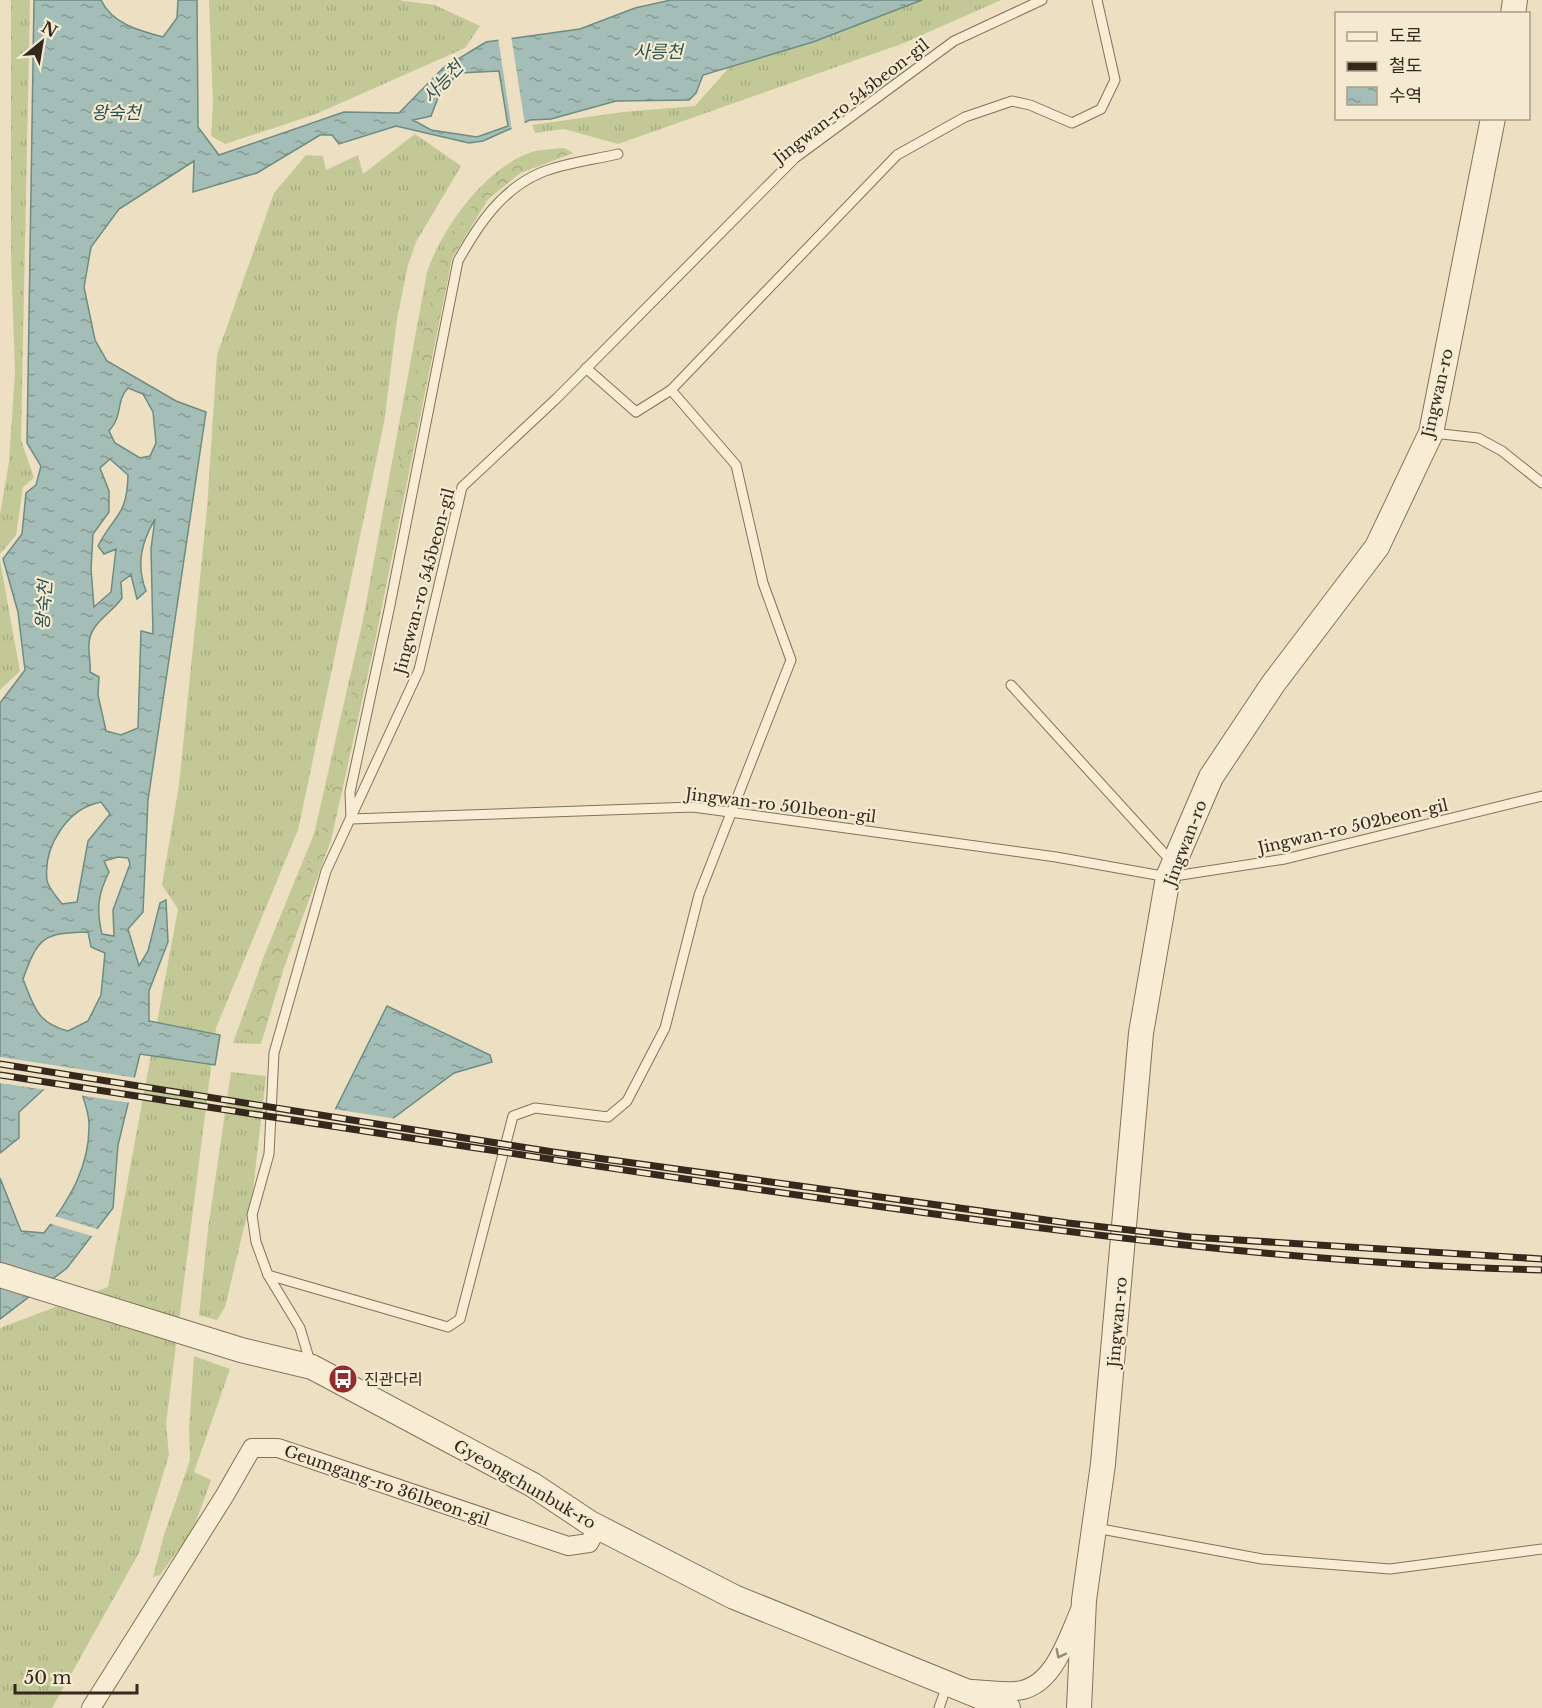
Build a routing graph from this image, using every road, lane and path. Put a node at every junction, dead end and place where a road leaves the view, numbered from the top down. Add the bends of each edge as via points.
1 (1042, 0) edge
2 (1097, 0) edge
3 (1493, 120) edge
4 (618, 154) dead end
5 (586, 369) junction
6 (671, 390) junction
7 (1431, 433) junction
8 (1542, 483) edge
9 (1011, 685) dead end
10 (1542, 796) edge
11 (731, 812) junction
12 (351, 819) junction
13 (1171, 870) junction
14 (0, 1275) edge
15 (267, 1275) junction
16 (312, 1367) junction
17 (598, 1527) junction
18 (1096, 1528) junction
19 (1542, 1550) edge
20 (1084, 1600) junction
21 (954, 1686) junction
22 (91, 1708) edge
23 (939, 1708) edge
24 (1008, 1708) edge
25 (1079, 1708) edge

1 - 5 lane, Jingwan-ro 545beon-gil via 954,41 795,158
2 - 6 lane via 1115,80 1101,109 1072,123 1012,101 965,117 897,155
3 - 7 street, Jingwan-ro
4 - 12 lane via 540,174 503,198 480,221 458,261 350,792
5 - 6 lane via 636,412
5 - 12 lane, Jingwan-ro 545beon-gil via 462,487 419,670
6 - 11 lane via 736,465 763,583 791,660
7 - 8 lane via 1478,438 1502,451
7 - 13 street, Jingwan-ro via 1377,547 1273,684 1211,777
9 - 13 lane
10 - 13 lane, Jingwan-ro 502beon-gil via 1285,859
11 - 12 lane, Jingwan-ro 501beon-gil via 693,807
11 - 13 lane, Jingwan-ro 501beon-gil
11 - 15 lane via 699,895 665,1028 627,1101 608,1117 535,1108 513,1116 460,1319 448,1327
12 - 15 lane, Jingwan-ro 545beon-gil via 326,871 274,1053 269,1154 252,1215
13 - 18 street, Jingwan-ro via 1141,1033
14 - 16 street, Gyeongchunbuk-ro via 241,1350
15 - 16 lane, Jingwan-ro 545beon-gil via 300,1328
16 - 17 street, Gyeongchunbuk-ro via 534,1485
17 - 21 street, Gyeongchunbuk-ro via 734,1598
17 - 22 street, Geumgang-ro 361beon-gil via 589,1543 568,1546 278,1448 252,1448
18 - 19 lane via 1262,1559 1390,1569
18 - 20 street, Jingwan-ro
20 -> 21 street via 1062,1652 1051,1671 1038,1682 1017,1691
20 - 25 street, Jingwan-ro
21 - 23 lane
21 - 24 street, Gyeongchunbuk-ro

